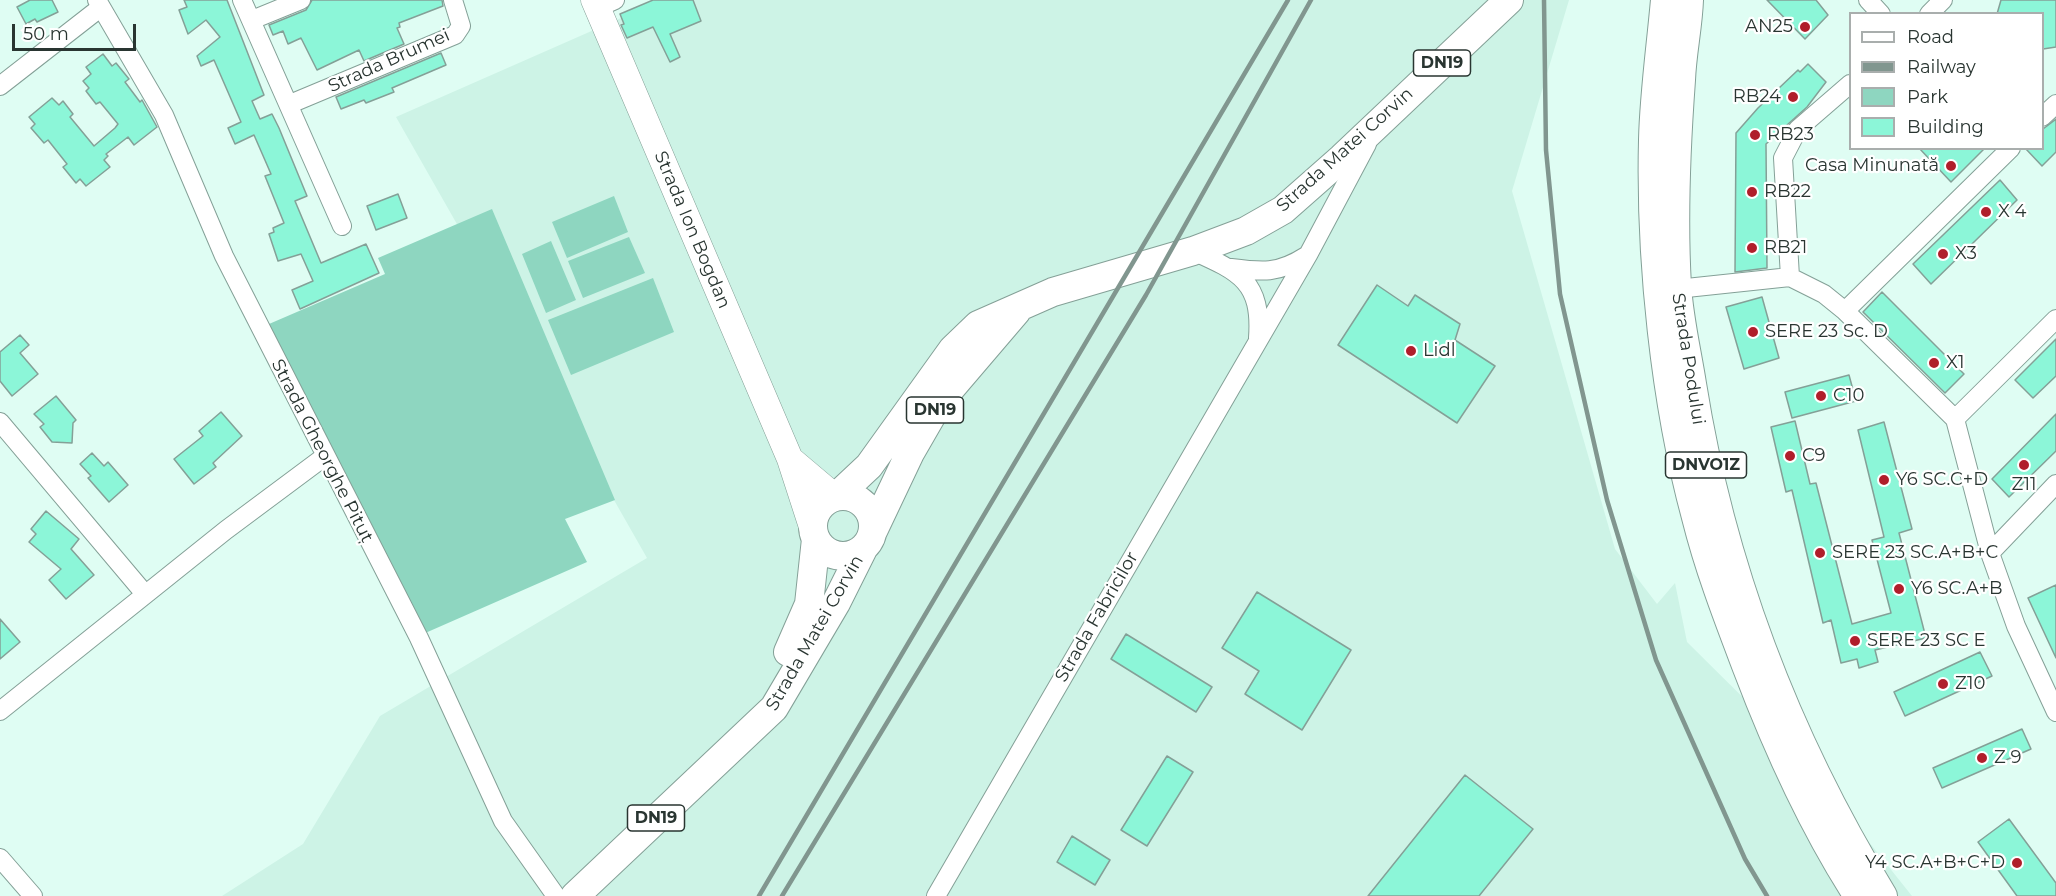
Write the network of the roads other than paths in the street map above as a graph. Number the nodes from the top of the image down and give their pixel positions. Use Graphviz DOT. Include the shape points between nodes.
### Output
graph roads {
  1 [pos="242,0"];
  2 [pos="301,0"];
  3 [pos="453,0"];
  4 [pos="1509,0"];
  5 [pos="1665,0"];
  6 [pos="1689,0"];
  7 [pos="1868,0"];
  8 [pos="1943,0"];
  9 [pos="602,3"];
  10 [pos="99,4"];
  11 [pos="1879,12"];
  12 [pos="1931,12"];
  13 [pos="252,20"];
  14 [pos="0,86"];
  15 [pos="1849,86"];
  16 [pos="290,104"];
  17 [pos="2056,104"];
  18 [pos="2044,116"];
  19 [pos="1376,127"];
  20 [pos="2008,150"];
  21 [pos="342,226"];
  22 [pos="1193,251"];
  23 [pos="1308,255"];
  24 [pos="1231,268"];
  25 [pos="1790,277"];
  26 [pos="1677,289"];
  27 [pos="1022,306"];
  28 [pos="1845,311"];
  29 [pos="2056,319"];
  30 [pos="1258,338"];
  31 [pos="1955,420"];
  32 [pos="0,422"];
  33 [pos="324,457"];
  34 [pos="790,459"];
  35 [pos="2056,484"];
  36 [pos="836,497"];
  37 [pos="815,536"];
  38 [pos="868,540"];
  39 [pos="1990,553"];
  40 [pos="145,594"];
  41 [pos="0,711"];
  42 [pos="2056,712"];
  43 [pos="738,739"];
  44 [pos="0,858"];
  45 [pos="33,896"];
  46 [pos="556,896"];
  47 [pos="575,896"];
  48 [pos="936,896"];
  49 [pos="1858,896"];
  50 [pos="1883,896"];
  1 -- 13 [label="street"];
  2 -- 13 [label="street"];
  3 -- 16 [label="street, Strada Brumei" via="461,26 455,35"];
  4 -- 19 [label="main road, Strada Matei Corvin / DN19"];
  5 -- 49 [label="main road, Strada Podului / DNVO1Z" via="1653,139 1654,204 1659,295 1683,463 1716,585 1772,732 1811,813"];
  6 -- 26 [label="main road, Strada Podului / DNVO1Z" via="1677,166"];
  7 -- 11 [label="street"];
  8 -- 12 [label="street"];
  9 -- 34 [label="main road, Strada Ion Bogdan"];
  10 -- 14 [label="street"];
  10 -- 33 [label="street, Strada Gheorghe Pituț" via="164,115 224,256"];
  13 -- 16 [label="street"];
  15 -- 25 [label="street" via="1797,129 1783,158"];
  16 -- 21 [label="street"];
  17 -- 18 [label="street"];
  19 -- 22 [label="main road, Strada Matei Corvin / DN19" via="1283,210 1246,231"];
  19 -- 23 [label="street, Strada Fabricilor"];
  20 -- 28 [label="street"];
  22 -- 24 [label="street"];
  22 -- 27 [label="main road, Strada Matei Corvin / DN19" via="1053,292"];
  23 -- 24 [label="street" via="1289,267 1273,271"];
  23 -- 30 [label="street, Strada Fabricilor"];
  24 -- 30 [label="street" via="1252,290 1259,319"];
  25 -- 26 [label="street"];
  25 -- 28 [label="street" via="1824,294"];
  26 -- 50 [label="main road, Strada Podului / DNVO1Z" via="1701,442 1729,555 1793,727 1828,802"];
  27 -- 36 [label="main road, Strada Matei Corvin / DN19" via="993,316 967,334 869,466"];
  27 -- 38 [label="main road, Strada Matei Corvin / DN19" via="940,401"];
  28 -- 31 [label="street"];
  29 -- 31 [label="street"];
  30 -- 48 [label="street, Strada Fabricilor"];
  31 -- 39 [label="street"];
  32 -- 40 [label="street"];
  33 -- 40 [label="street"];
  33 -- 46 [label="street, Strada Gheorghe Pituț" via="419,638 503,821"];
  34 -- 36 [label="main road, Strada Ion Bogdan"];
  34 -- 37 [label="main road, Strada Ion Bogdan"];
  35 -- 39 [label="street"];
  36 -- 37 [label="main road, DN19" via="820,507 813,524"];
  36 -- 38 [label="main road" via="850,497 866,506 873,522"];
  37 -- 38 [label="main road" via="825,551 844,557"];
  37 -- 43 [label="main road, Strada Matei Corvin / DN19" via="813,583 803,622"];
  38 -- 43 [label="main road, Strada Matei Corvin / DN19" via="786,690 766,717"];
  39 -- 42 [label="street" via="2016,626"];
  40 -- 41 [label="street"];
  43 -- 47 [label="main road, Strada Matei Corvin / DN19"];
  44 -- 45 [label="street"];
}
